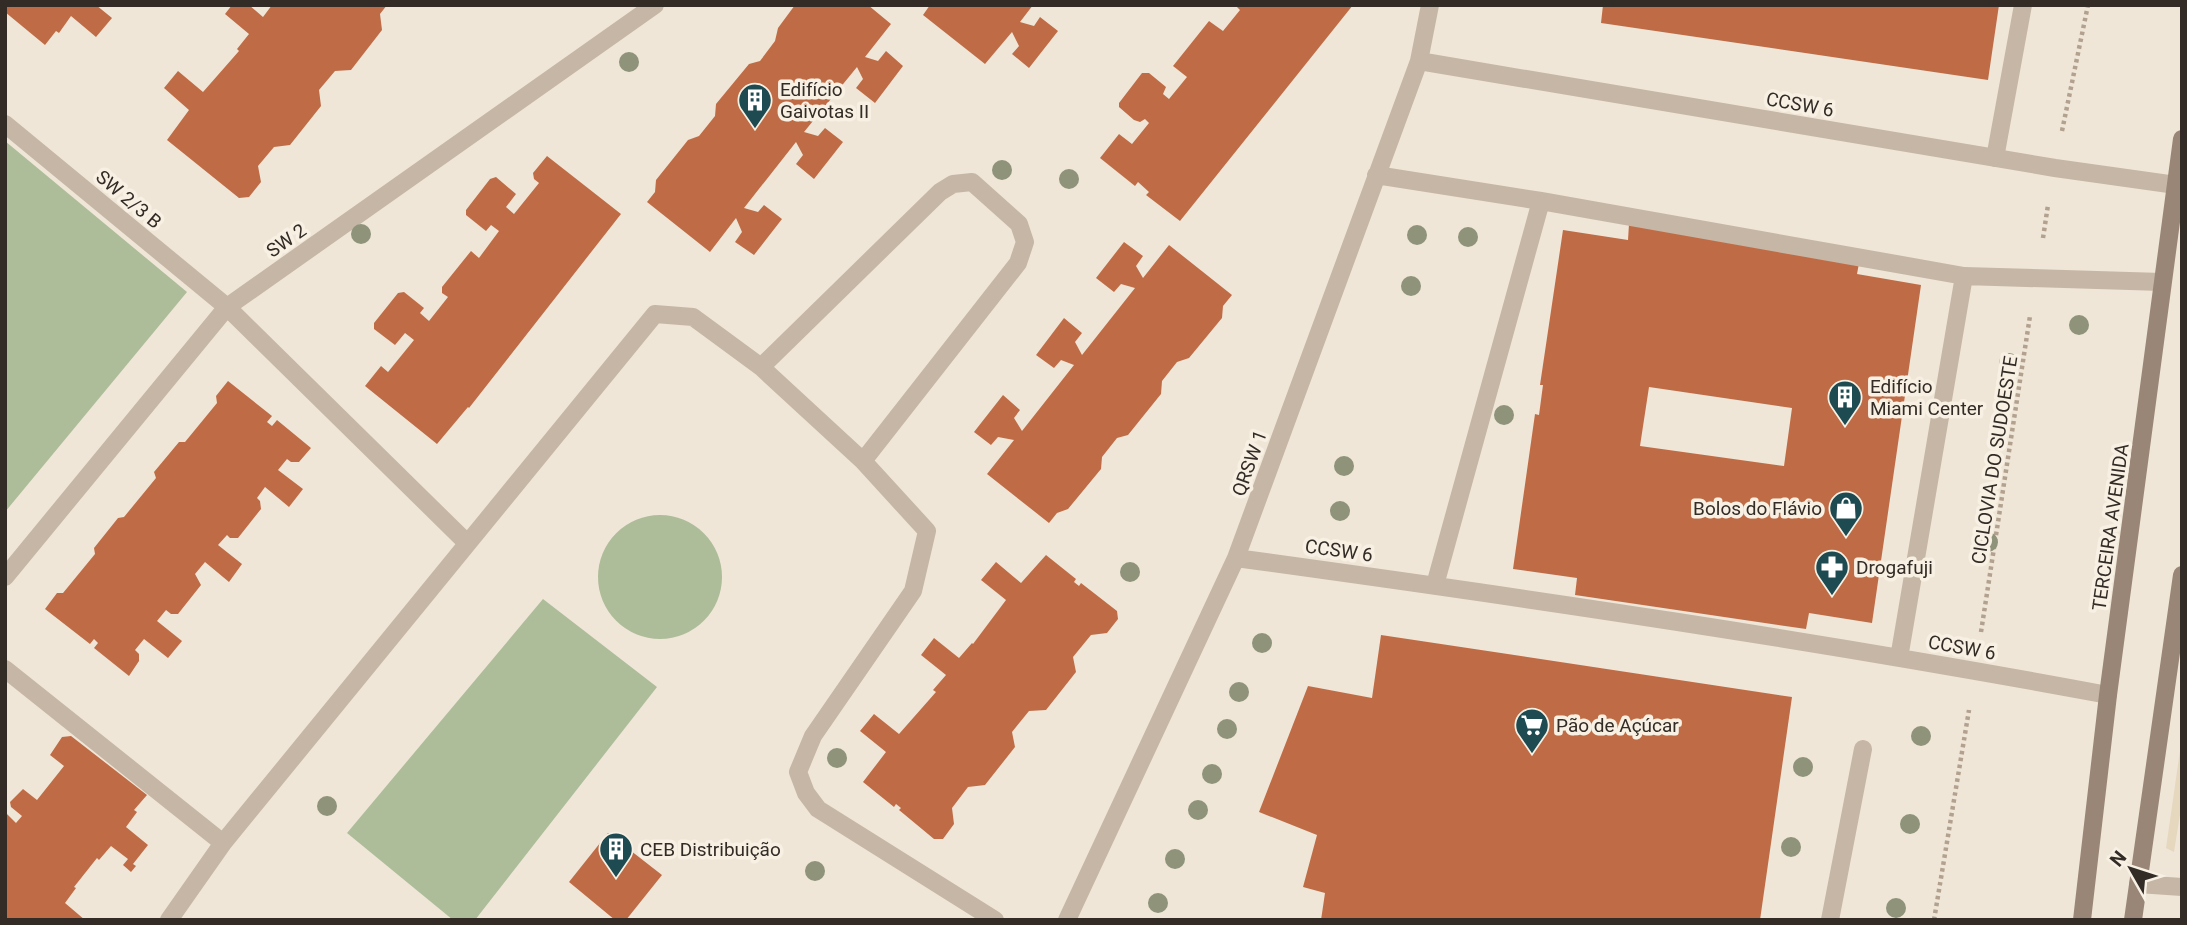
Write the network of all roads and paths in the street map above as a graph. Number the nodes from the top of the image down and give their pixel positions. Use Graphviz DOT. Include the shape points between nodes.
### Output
graph roads {
  1 [pos="655,5"];
  2 [pos="1430,5"];
  3 [pos="2023,5"];
  4 [pos="2088,5"];
  5 [pos="1419,61"];
  6 [pos="5,124"];
  7 [pos="2182,139"];
  8 [pos="1995,158"];
  9 [pos="2054,168"];
  10 [pos="1376,176"];
  11 [pos="2176,185"];
  12 [pos="1541,201"];
  13 [pos="1964,276"];
  14 [pos="2036,278"];
  15 [pos="2162,282"];
  16 [pos="227,307"];
  17 [pos="761,367"];
  18 [pos="863,461"];
  19 [pos="466,542"];
  20 [pos="1236,558"];
  21 [pos="2182,575"];
  22 [pos="5,577"];
  23 [pos="1435,585"];
  24 [pos="1899,658"];
  25 [pos="5,669"];
  26 [pos="1975,670"];
  27 [pos="2108,695"];
  28 [pos="1863,749"];
  29 [pos="223,843"];
  30 [pos="2138,884"];
  31 [pos="2182,887"];
  32 [pos="169,920"];
  33 [pos="995,920"];
  34 [pos="1067,920"];
  35 [pos="1830,920"];
  36 [pos="1934,920"];
  37 [pos="2081,920"];
  38 [pos="2133,920"];
  1 -- 16 [label="street, SW 2"];
  2 -- 5 [label="street, QRSW 1"];
  3 -- 8 [label="street"];
  4 -- 9 [label="path, CICLOVIA DO SUDOESTE"];
  5 -- 8 [label="street, CCSW 6"];
  5 -- 10 [label="street, QRSW 1"];
  6 -- 16 [label="street, SW 2/3 B"];
  7 -- 11 [label="street, TERCEIRA AVENIDA"];
  8 -- 9 [label="street, CCSW 6"];
  9 -- 11 [label="street, CCSW 6"];
  9 -- 14 [label="path, CICLOVIA DO SUDOESTE"];
  10 -- 12 [label="street"];
  10 -- 20 [label="street, QRSW 1"];
  11 -- 15 [label="street, TERCEIRA AVENIDA"];
  12 -- 13 [label="street"];
  12 -- 23 [label="street"];
  13 -- 14 [label="street"];
  13 -- 24 [label="street"];
  14 -- 15 [label="street"];
  14 -- 26 [label="path, CICLOVIA DO SUDOESTE"];
  15 -- 27 [label="street, TERCEIRA AVENIDA"];
  16 -- 19 [label="street, SW 2/3 B"];
  16 -- 22 [label="street, SW 2"];
  17 -- 18 [label="street"];
  17 -- 18 [label="street" via="953,184 972,181 1019,224 1025,242 1018,263"];
  17 -- 19 [label="street" via="693,317 655,314"];
  18 -- 33 [label="street" via="927,531 921,563 913,591 813,736 798,772 818,809"];
  19 -- 29 [label="street"];
  20 -- 23 [label="street, CCSW 6"];
  20 -- 34 [label="street, QRSW 1"];
  21 -- 30 [label="street"];
  23 -- 24 [label="street, CCSW 6"];
  24 -- 26 [label="street, CCSW 6"];
  25 -- 29 [label="street"];
  26 -- 27 [label="street, CCSW 6"];
  26 -- 36 [label="path, CICLOVIA DO SUDOESTE"];
  27 -- 37 [label="street, TERCEIRA AVENIDA"];
  28 -- 35 [label="street"];
  29 -- 32 [label="street"];
  30 -- 31 [label="street"];
  30 -- 38 [label="street"];
}
